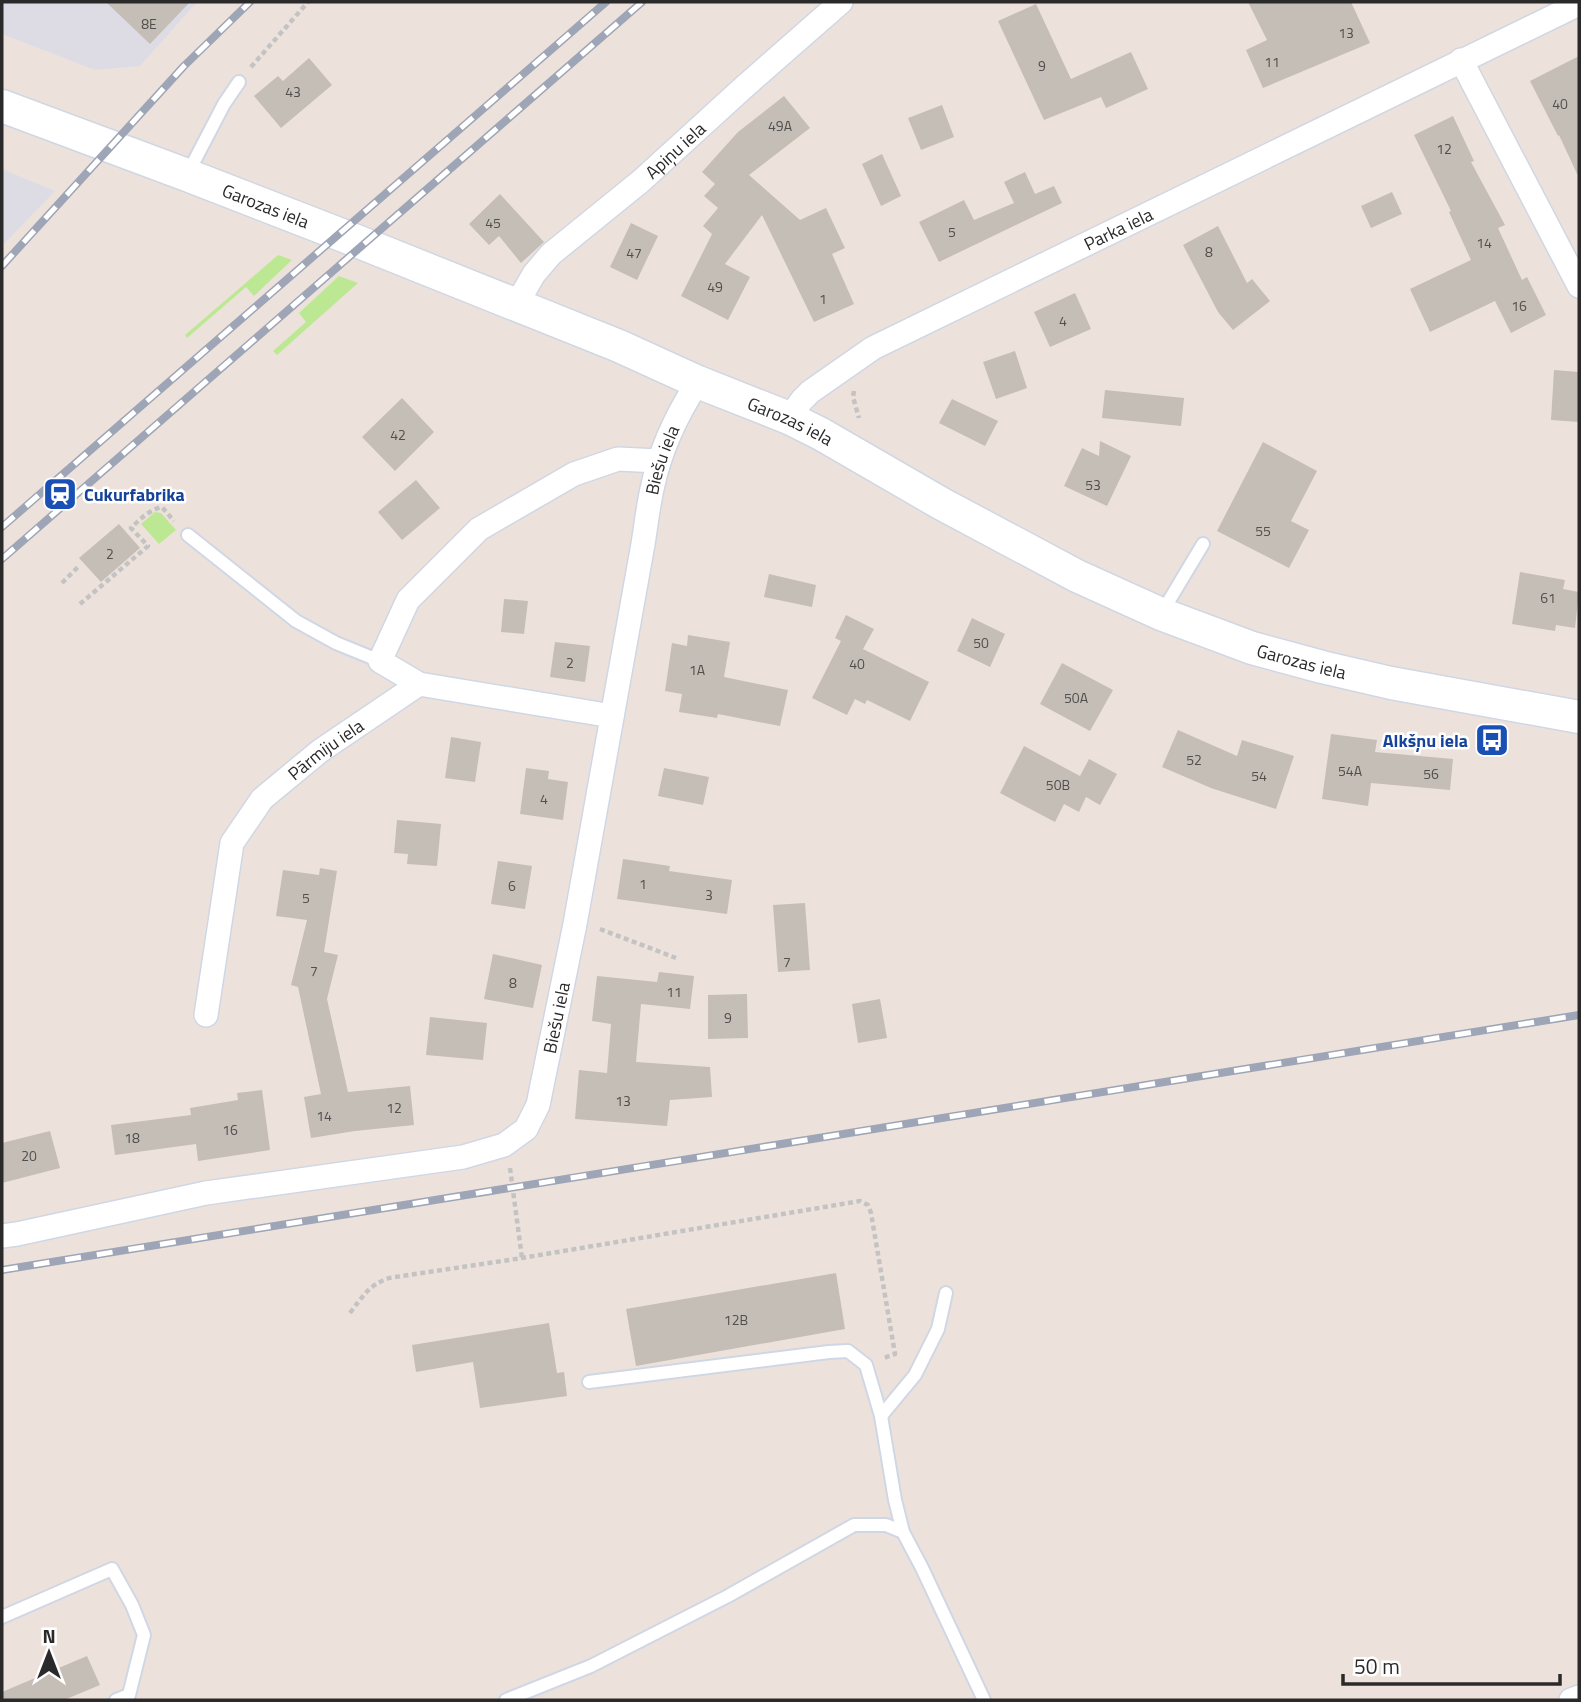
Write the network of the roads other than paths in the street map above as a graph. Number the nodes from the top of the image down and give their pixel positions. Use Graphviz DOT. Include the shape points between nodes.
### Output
graph roads {
  1 [pos="841,2"];
  2 [pos="1579,4"];
  3 [pos="1461,60"];
  4 [pos="239,82"];
  5 [pos="2,106"];
  6 [pos="187,175"];
  7 [pos="1579,286"];
  8 [pos="516,304"];
  9 [pos="698,382"];
  10 [pos="789,418"];
  11 [pos="659,461"];
  12 [pos="188,535"];
  13 [pos="1203,544"];
  14 [pos="1161,614"];
  15 [pos="380,661"];
  16 [pos="419,684"];
  17 [pos="612,716"];
  18 [pos="1579,717"];
  19 [pos="206,1015"];
  20 [pos="2,1236"];
  21 [pos="946,1293"];
  22 [pos="589,1382"];
  23 [pos="881,1416"];
  24 [pos="903,1532"];
  25 [pos="2,1617"];
  26 [pos="1579,1697"];
  27 [pos="116,1700"];
  28 [pos="506,1700"];
  29 [pos="984,1700"];
  30 [pos="1571,1700"];
  1 -- 8 [label="street, Apiņu iela" via="641,181 551,254"];
  2 -- 3 [label="street, Parka iela"];
  3 -- 7 [label="street"];
  3 -- 10 [label="street, Parka iela" via="873,348 810,392"];
  4 -- 6 [label="lane"];
  5 -- 6 [label="main road, Garozas iela"];
  6 -- 8 [label="main road, Garozas iela"];
  8 -- 9 [label="main road, Garozas iela"];
  9 -- 10 [label="main road, Garozas iela"];
  9 -- 11 [label="street, Biešu iela" via="675,420"];
  10 -- 14 [label="main road, Garozas iela" via="1077,576"];
  11 -- 15 [label="street" via="618,459 574,474 480,529 408,600"];
  11 -- 17 [label="street, Biešu iela"];
  12 -- 15 [label="lane" via="296,621"];
  13 -- 14 [label="lane"];
  14 -- 18 [label="main road, Garozas iela" via="1252,648 1322,667"];
  15 -- 16 [label="street"];
  16 -- 17 [label="street"];
  16 -- 19 [label="street, Pārmiju iela" via="320,751 262,799 232,843"];
  17 -- 20 [label="street, Biešu iela" via="538,1105 526,1129 504,1144 463,1157 206,1193"];
  21 -- 23 [label="lane" via="938,1329 915,1375"];
  22 -- 23 [label="lane" via="848,1351 866,1365"];
  23 -- 24 [label="lane"];
  24 -- 28 [label="lane" via="886,1525 854,1525 728,1597 591,1666"];
  24 -- 29 [label="lane"];
  25 -- 27 [label="lane" via="112,1569 144,1635 129,1695"];
  26 -- 30 [label="street"];
}
